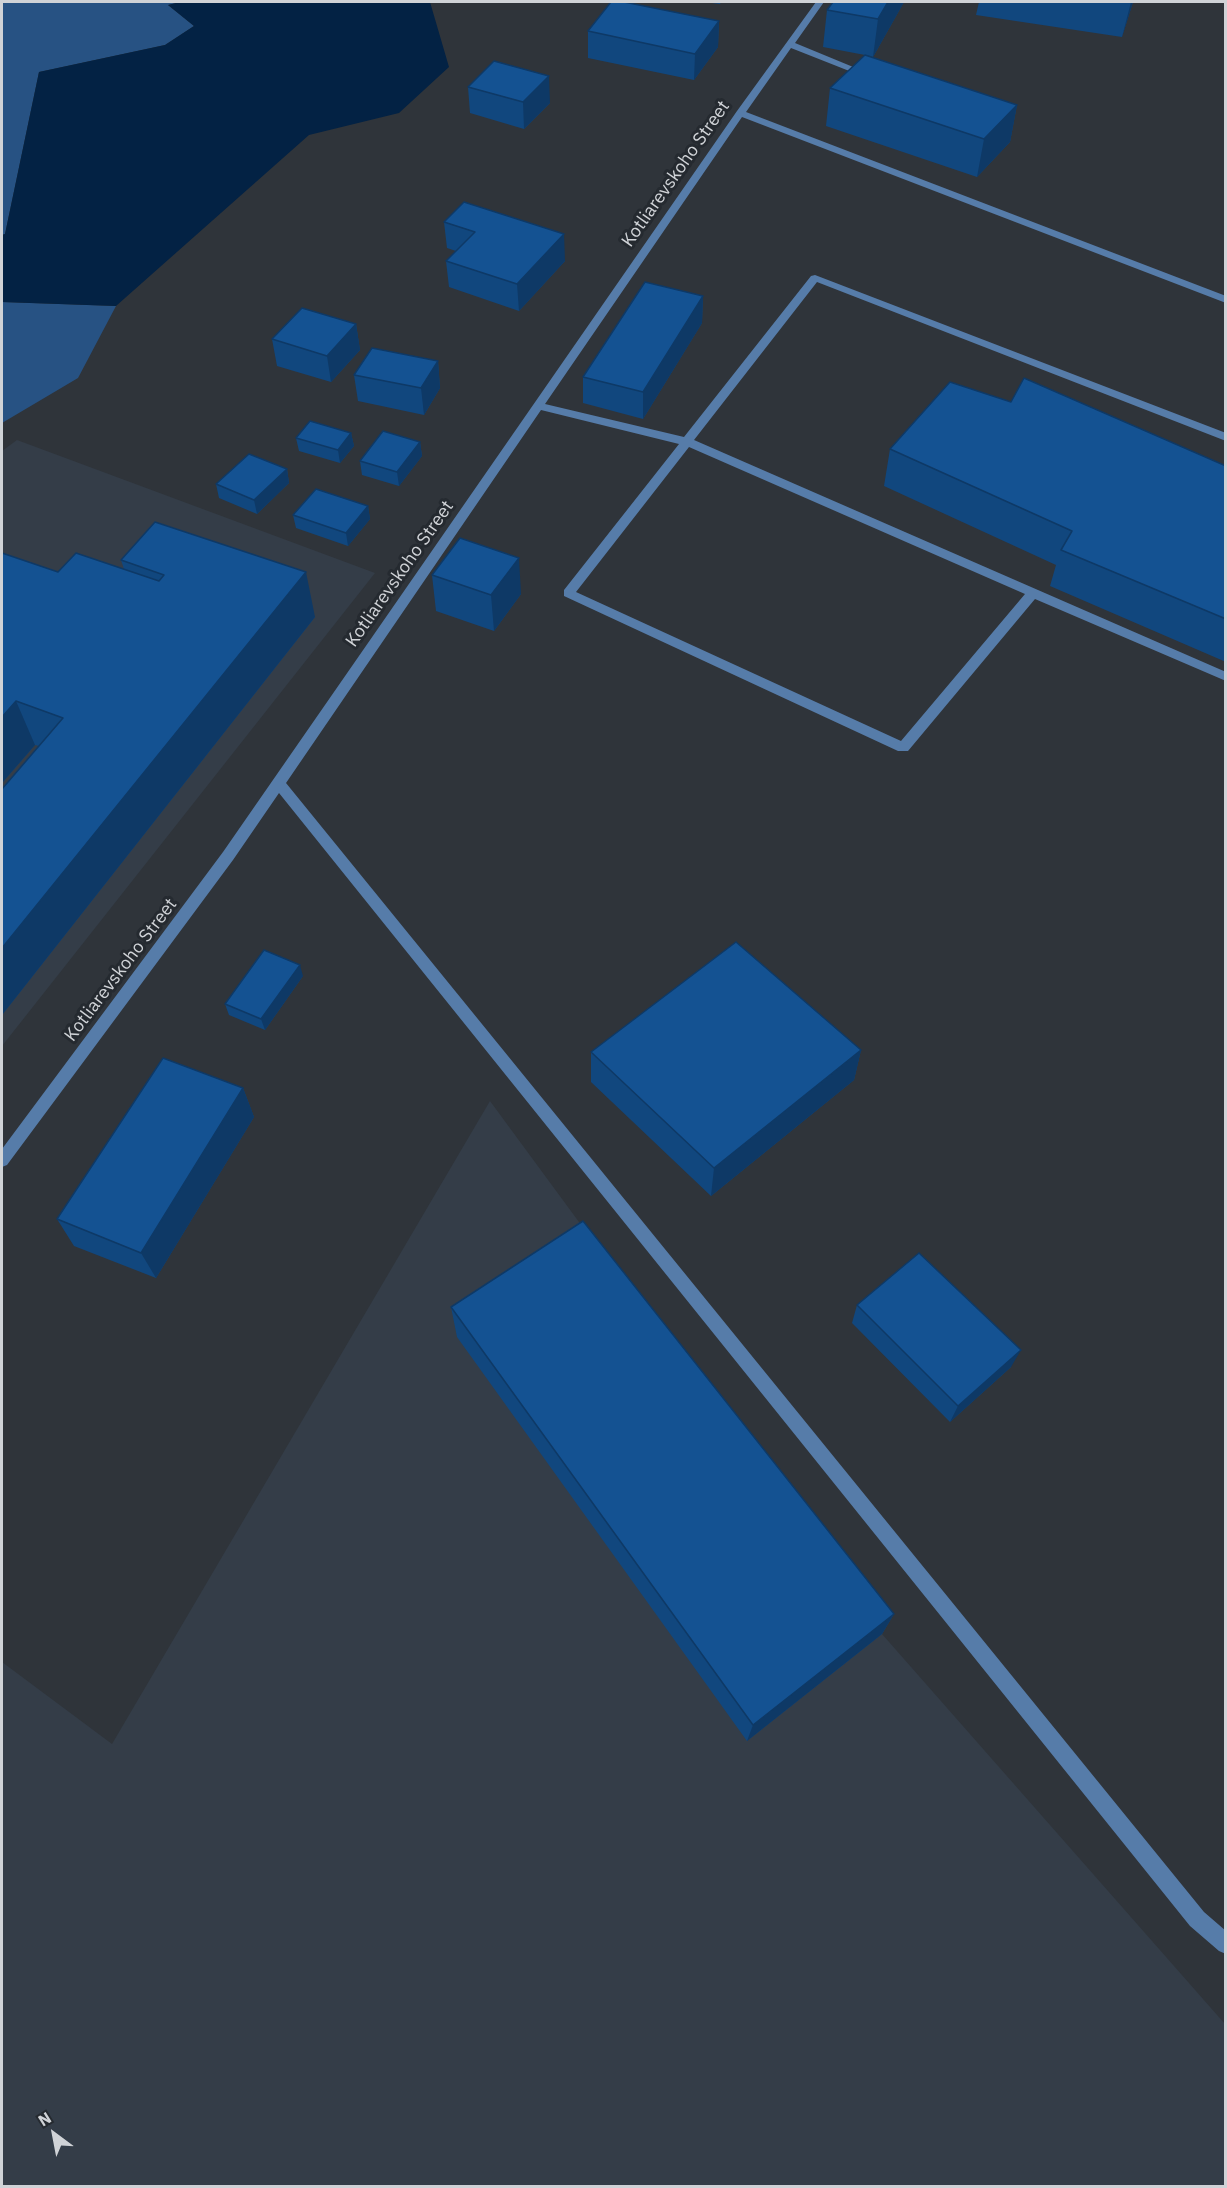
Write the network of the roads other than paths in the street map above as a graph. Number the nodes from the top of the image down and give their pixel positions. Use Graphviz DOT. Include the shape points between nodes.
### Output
graph roads {
  1 [pos="820,2"];
  2 [pos="789,44"];
  3 [pos="883,81"];
  4 [pos="740,113"];
  5 [pos="1226,300"];
  6 [pos="538,406"];
  7 [pos="1226,437"];
  8 [pos="688,442"];
  9 [pos="1033,593"];
  10 [pos="1226,677"];
  11 [pos="278,783"];
  12 [pos="2,1160"];
  13 [pos="1226,1944"];
  1 -- 2 [label="street, Kotliarevskoho Street"];
  2 -- 3 [label="street"];
  2 -- 4 [label="street, Kotliarevskoho Street"];
  4 -- 5 [label="street"];
  4 -- 6 [label="street, Kotliarevskoho Street"];
  6 -- 8 [label="street"];
  6 -- 11 [label="street, Kotliarevskoho Street"];
  7 -- 8 [label="street" via="815,278"];
  8 -- 9 [label="street"];
  8 -- 9 [label="street" via="568,593 903,748"];
  9 -- 10 [label="street"];
  11 -- 12 [label="street, Kotliarevskoho Street"];
  11 -- 13 [label="street" via="1197,1919"];
}
